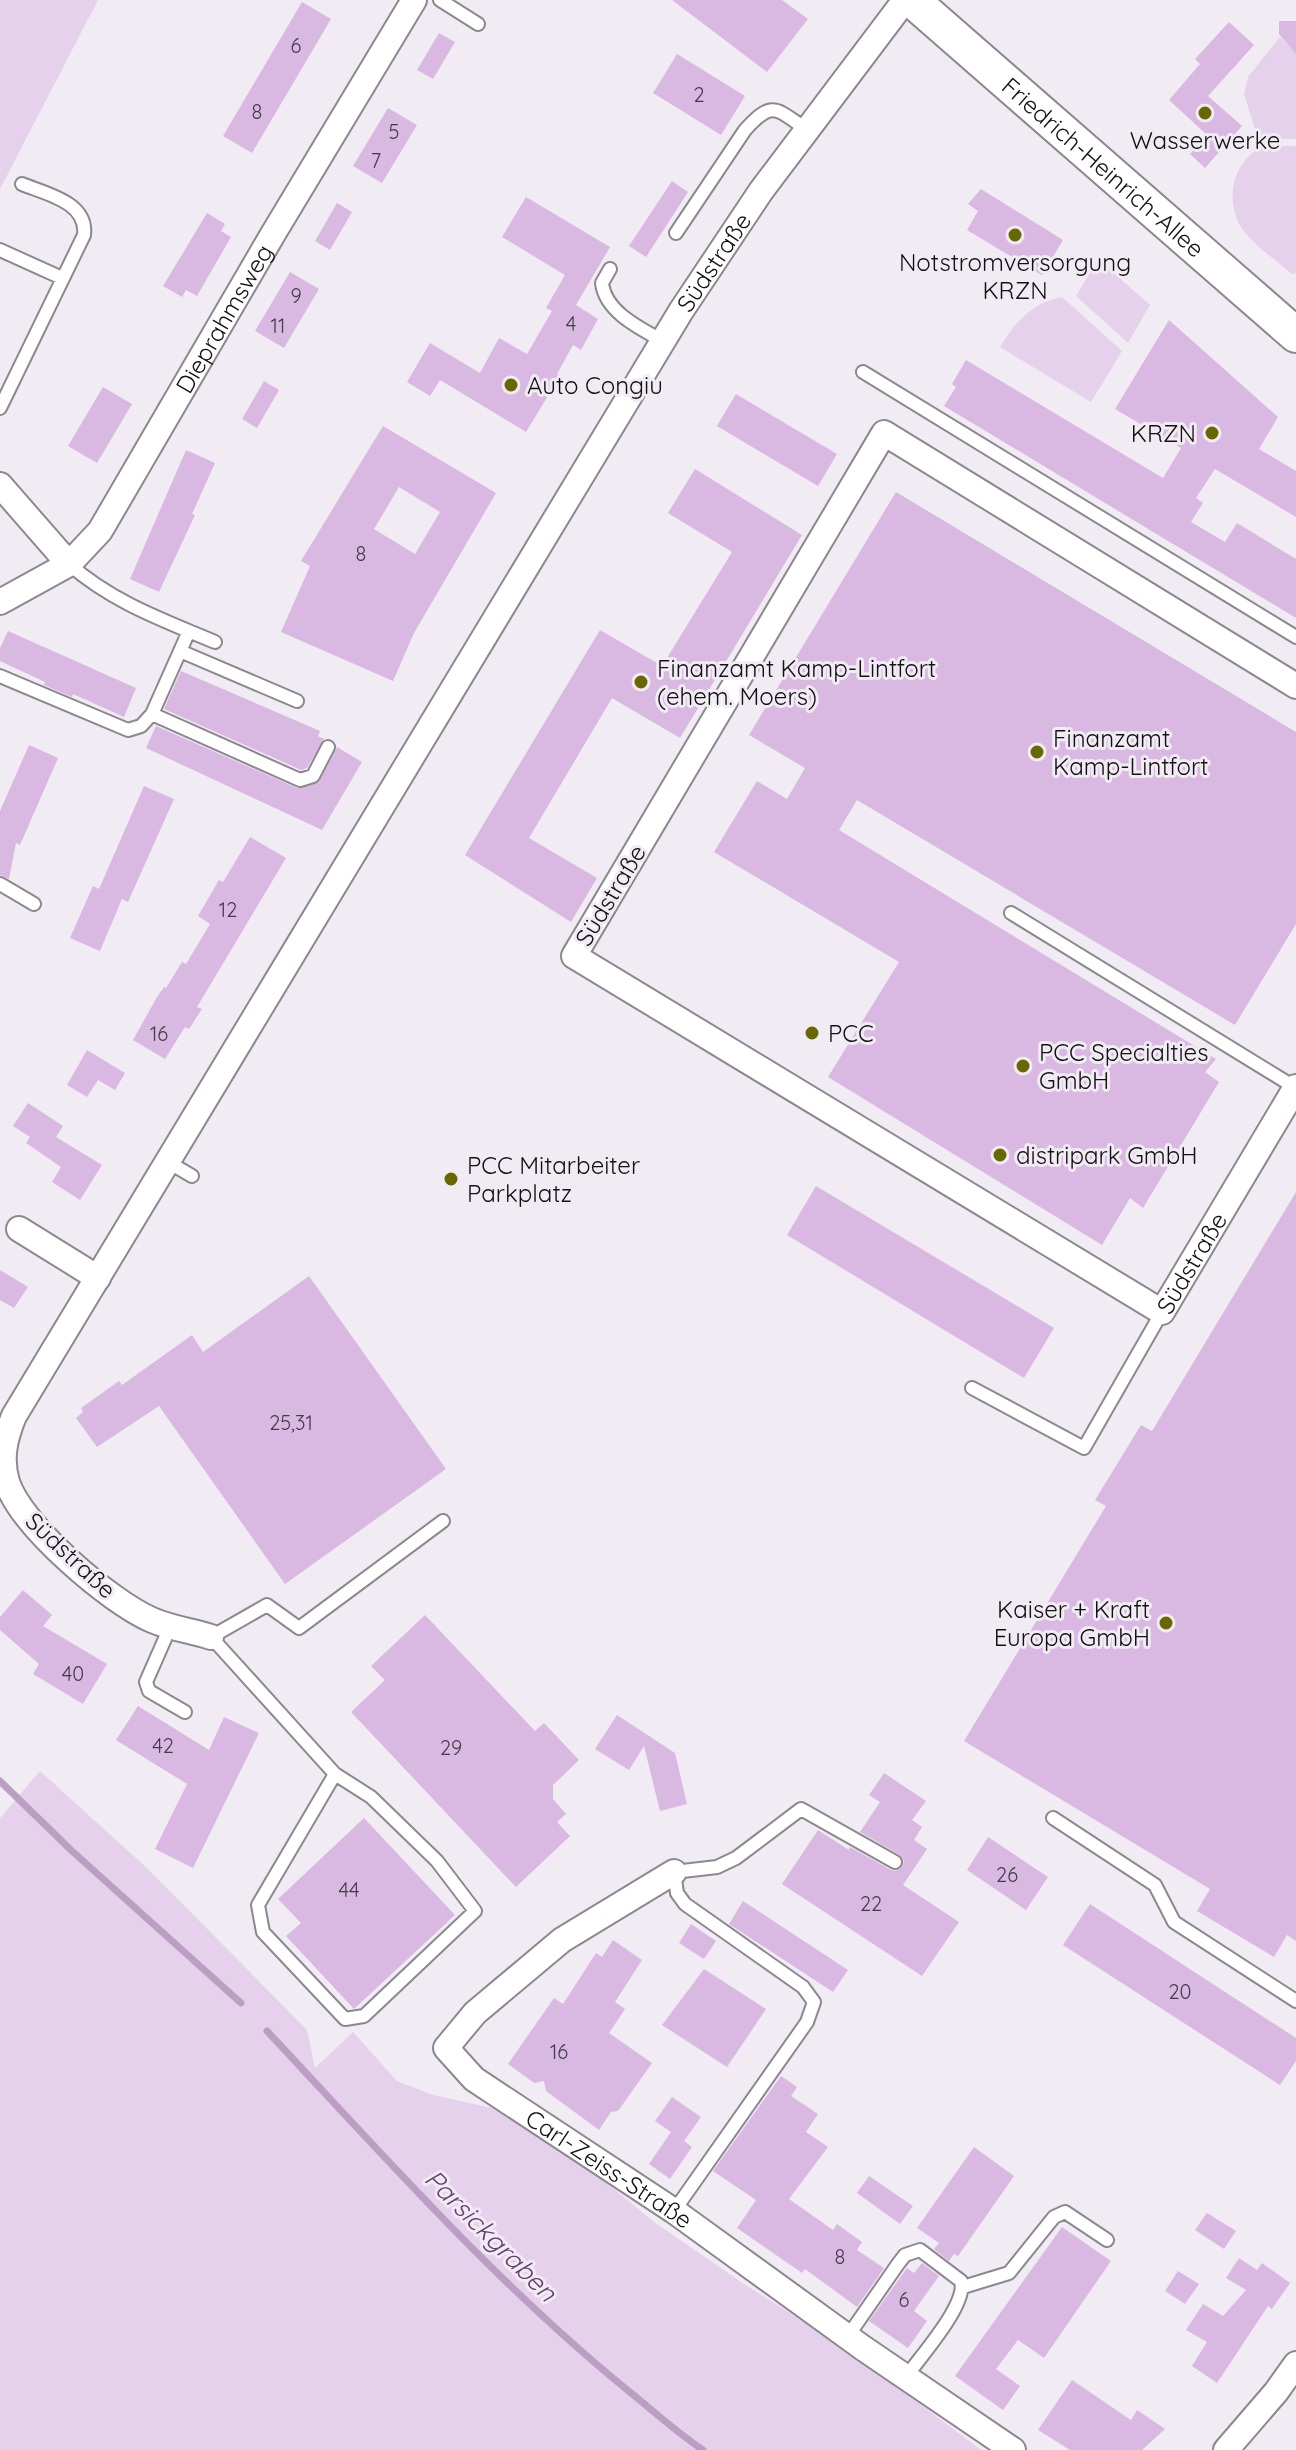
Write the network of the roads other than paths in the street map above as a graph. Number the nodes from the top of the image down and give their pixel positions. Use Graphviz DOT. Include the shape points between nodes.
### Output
graph roads {
  1 [pos="414,0"];
  2 [pos="440,0"];
  3 [pos="905,0"];
  4 [pos="912,0"];
  5 [pos="478,24"];
  6 [pos="806,129"];
  7 [pos="22,184"];
  8 [pos="676,233"];
  9 [pos="0,250"];
  10 [pos="610,269"];
  11 [pos="62,278"];
  12 [pos="1296,335"];
  13 [pos="663,341"];
  14 [pos="863,372"];
  15 [pos="0,408"];
  16 [pos="0,485"];
  17 [pos="69,564"];
  18 [pos="0,602"];
  19 [pos="189,631"];
  20 [pos="1296,637"];
  21 [pos="215,642"];
  22 [pos="180,651"];
  23 [pos="0,676"];
  24 [pos="1296,686"];
  25 [pos="297,701"];
  26 [pos="152,714"];
  27 [pos="328,747"];
  28 [pos="0,884"];
  29 [pos="34,904"];
  30 [pos="1011,913"];
  31 [pos="1296,1088"];
  32 [pos="168,1162"];
  33 [pos="192,1176"];
  34 [pos="19,1229"];
  35 [pos="98,1278"];
  36 [pos="1162,1312"];
  37 [pos="972,1388"];
  38 [pos="2,1463"];
  39 [pos="443,1521"];
  40 [pos="171,1625"];
  41 [pos="211,1637"];
  42 [pos="185,1712"];
  43 [pos="335,1774"];
  44 [pos="1053,1818"];
  45 [pos="895,1862"];
  46 [pos="674,1872"];
  47 [pos="1296,2001"];
  48 [pos="674,2211"];
  49 [pos="1107,2240"];
  50 [pos="963,2287"];
  51 [pos="848,2336"];
  52 [pos="1296,2364"];
  53 [pos="906,2377"];
  54 [pos="1013,2450"];
  55 [pos="1226,2450"];
  1 -- 17 [label="street, Dieprahmsweg" via="111,514"];
  2 -- 5 [label="lane"];
  3 -- 6 [label="street, Südstraße"];
  4 -- 12 [label="main road, Friedrich-Heinrich-Allee"];
  6 -- 8 [label="lane" via="777,110 758,115"];
  6 -- 13 [label="street, Südstraße"];
  7 -- 11 [label="lane" via="75,207 83,217 84,235"];
  9 -- 11 [label="lane"];
  10 -- 13 [label="lane" via="602,283 607,299"];
  11 -- 15 [label="lane"];
  13 -- 32 [label="street, Südstraße"];
  14 -- 20 [label="lane"];
  16 -- 17 [label="street"];
  17 -- 18 [label="street, Dieprahmsweg"];
  17 -- 19 [label="lane" via="128,606"];
  19 -- 21 [label="lane"];
  19 -- 22 [label="lane"];
  22 -- 25 [label="lane"];
  22 -- 26 [label="lane"];
  23 -- 26 [label="lane" via="128,730"];
  24 -- 36 [label="street, Südstraße" via="884,433 574,956"];
  26 -- 27 [label="lane" via="300,780 313,776"];
  28 -- 29 [label="lane"];
  30 -- 31 [label="lane"];
  31 -- 36 [label="street, Südstraße"];
  32 -- 33 [label="lane"];
  32 -- 35 [label="street, Südstraße"];
  34 -- 35 [label="street"];
  35 -- 38 [label="street, Südstraße" via="14,1416"];
  36 -- 37 [label="lane" via="1084,1448"];
  38 -- 40 [label="street, Südstraße" via="19,1507 34,1526 107,1592 152,1620"];
  39 -- 41 [label="lane" via="299,1628 267,1605"];
  40 -- 41 [label="street, Südstraße"];
  40 -- 42 [label="lane" via="146,1682 149,1691"];
  41 -- 43 [label="lane"];
  43 -- 43 [label="lane" via="371,1797 437,1861 475,1911 364,2016 345,2019 263,1932 258,1905"];
  44 -- 47 [label="lane" via="1155,1885 1174,1922"];
  45 -- 46 [label="lane" via="801,1809 726,1862 703,1871"];
  46 -- 48 [label="lane" via="685,1904 803,1987 814,2002 807,2022"];
  46 -- 48 [label="street, Carl-Zeiss-Straße" via="562,1940 475,2013 446,2048 474,2079"];
  48 -- 51 [label="street, Carl-Zeiss-Straße"];
  49 -- 50 [label="lane" via="1061,2213 1009,2273"];
  50 -- 51 [label="lane" via="920,2250 914,2251 898,2264"];
  50 -- 53 [label="lane" via="958,2304"];
  51 -- 53 [label="street, Carl-Zeiss-Straße"];
  52 -- 55 [label="street"];
  53 -- 54 [label="street, Carl-Zeiss-Straße"];
}
